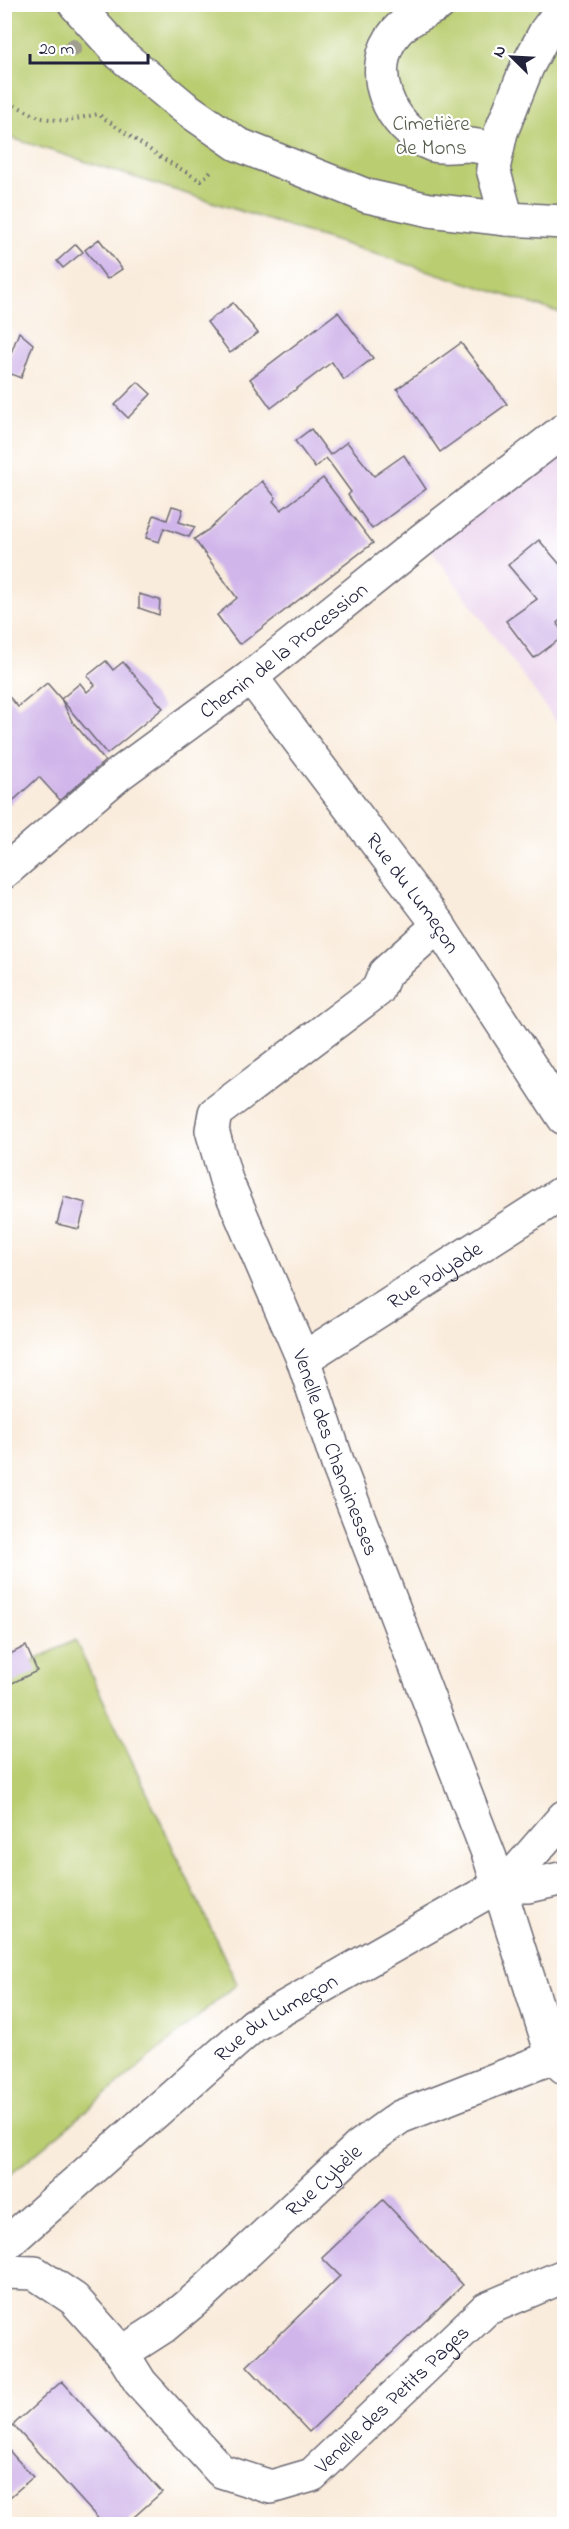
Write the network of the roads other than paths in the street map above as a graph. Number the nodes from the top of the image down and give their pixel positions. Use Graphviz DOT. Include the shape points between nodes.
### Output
graph roads {
  1 [pos="75,4"];
  2 [pos="439,4"];
  3 [pos="564,7"];
  4 [pos="497,150"];
  5 [pos="507,219"];
  6 [pos="564,222"];
  7 [pos="564,430"];
  8 [pos="251,677"];
  9 [pos="4,872"];
  10 [pos="439,925"];
  11 [pos="564,1118"];
  12 [pos="564,1192"];
  13 [pos="303,1359"];
  14 [pos="564,1817"];
  15 [pos="564,1878"];
  16 [pos="498,1886"];
  17 [pos="559,2062"];
  18 [pos="4,2246"];
  19 [pos="4,2272"];
  20 [pos="564,2276"];
  21 [pos="122,2353"];
  1 -- 5 [label="street" via="120,54 237,144 367,196 430,210"];
  2 -- 4 [label="street" via="397,30 385,49 381,74 387,103 409,131 434,145 472,145"];
  3 -- 4 [label="street" via="527,67"];
  4 -- 5 [label="street" via="493,169"];
  5 -- 6 [label="street"];
  7 -- 8 [label="street, Chemin de la Procession"];
  8 -- 9 [label="street, Chemin de la Procession" via="119,774"];
  8 -- 10 [label="street, Rue du Lumeçon"];
  10 -- 11 [label="street, Rue du Lumeçon"];
  10 -- 13 [label="street, Venelle des Chanoinesses" via="385,973 378,990 215,1113 212,1130 226,1180"];
  12 -- 13 [label="street, Rue Polyade"];
  13 -- 16 [label="street, Venelle des Chanoinesses" via="339,1467"];
  14 -- 16 [label="street, Rue du Lumeçon" via="510,1879"];
  15 -- 16 [label="street" via="529,1886"];
  16 -- 17 [label="street, Venelle des Chanoinesses"];
  16 -- 18 [label="street, Rue du Lumeçon" via="254,2025"];
  17 -- 21 [label="street, Rue Cybèle" via="400,2116 360,2146 202,2294 164,2326"];
  19 -- 21 [label="street, Venelle des Petits Pages" via="35,2273 74,2299"];
  20 -- 21 [label="street, Venelle des Petits Pages" via="486,2310 312,2475 271,2487 221,2471 140,2382"];
}
